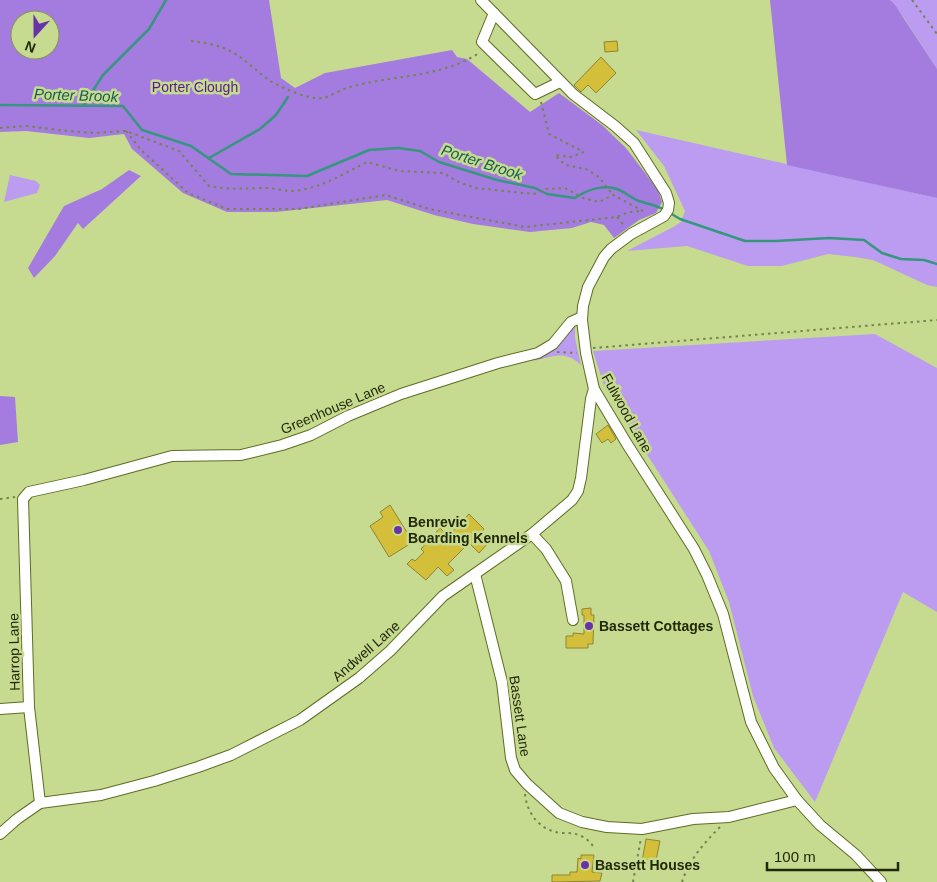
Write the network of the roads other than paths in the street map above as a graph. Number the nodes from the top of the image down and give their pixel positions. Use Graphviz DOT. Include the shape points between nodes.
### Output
graph roads {
  1 [pos="481,0"];
  2 [pos="494,13"];
  3 [pos="560,82"];
  4 [pos="582,317"];
  5 [pos="594,389"];
  6 [pos="23,499"];
  7 [pos="532,534"];
  8 [pos="475,574"];
  9 [pos="573,620"];
  10 [pos="29,707"];
  11 [pos="0,708"];
  12 [pos="797,800"];
  13 [pos="40,804"];
  14 [pos="0,834"];
  15 [pos="880,882"];
  1 -- 2 [label="street, Fulwood Lane"];
  2 -- 3 [label="street, Fulwood Lane"];
  2 -- 3 [label="street" via="482,42 535,94"];
  3 -- 4 [label="street, Fulwood Lane" via="634,143 666,192 669,203 664,216 631,234 604,257 588,287"];
  4 -- 5 [label="street, Fulwood Lane"];
  4 -- 6 [label="street, Greenhouse Lane" via="571,322 553,344 538,353 401,394 282,445 241,455 172,456 29,492"];
  5 -- 7 [label="street, Andwell Lane" via="578,491"];
  5 -- 12 [label="street, Fulwood Lane" via="694,549 723,614 751,722 774,768"];
  6 -- 10 [label="street, Harrop Lane"];
  7 -- 8 [label="street, Andwell Lane"];
  7 -- 9 [label="street" via="546,549 566,581"];
  8 -- 12 [label="street, Bassett Lane" via="502,682 515,770 558,813 607,827 642,829 693,819 725,818"];
  8 -- 13 [label="street, Andwell Lane" via="443,596 359,678 300,720 231,755 154,781 100,795"];
  10 -- 11 [label="street"];
  10 -- 13 [label="street, Harrop Lane"];
  12 -- 15 [label="street, Fulwood Lane"];
  13 -- 14 [label="street"];
}
